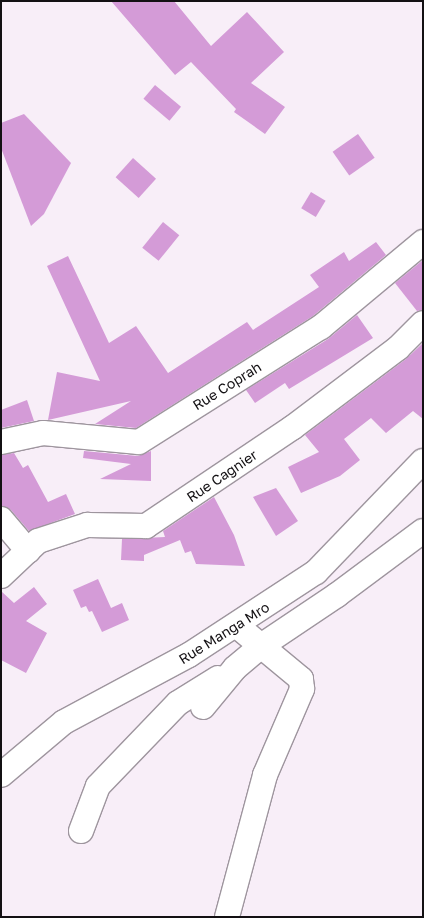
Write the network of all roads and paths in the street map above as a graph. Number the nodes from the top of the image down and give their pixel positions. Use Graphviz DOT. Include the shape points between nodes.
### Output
graph roads {
  1 [pos="423,242"];
  2 [pos="423,323"];
  3 [pos="1,442"];
  4 [pos="423,461"];
  5 [pos="1,519"];
  6 [pos="423,531"];
  7 [pos="28,551"];
  8 [pos="1,576"];
  9 [pos="237,626"];
  10 [pos="261,646"];
  11 [pos="235,668"];
  12 [pos="203,706"];
  13 [pos="1,775"];
  14 [pos="81,831"];
  15 [pos="227,917"];
  1 -- 3 [label="street, Rue Coprah" via="321,326 139,442 43,432"];
  2 -- 7 [label="street, Rue Cagnier" via="398,348 292,428 146,526 87,524 38,541"];
  4 -- 9 [label="street, Rue Manga Mro" via="316,572"];
  5 -- 7 [label="street"];
  6 -- 10 [label="street"];
  7 -- 8 [label="street, Rue Cagnier"];
  9 -- 10 [label="street"];
  9 -- 13 [label="street, Rue Manga Mro" via="126,691 64,722"];
  10 -- 11 [label="street"];
  10 -- 15 [label="street" via="301,679 302,689 265,775"];
  11 -- 12 [label="street"];
  11 -- 14 [label="street" via="178,702 145,735 98,786"];
}
